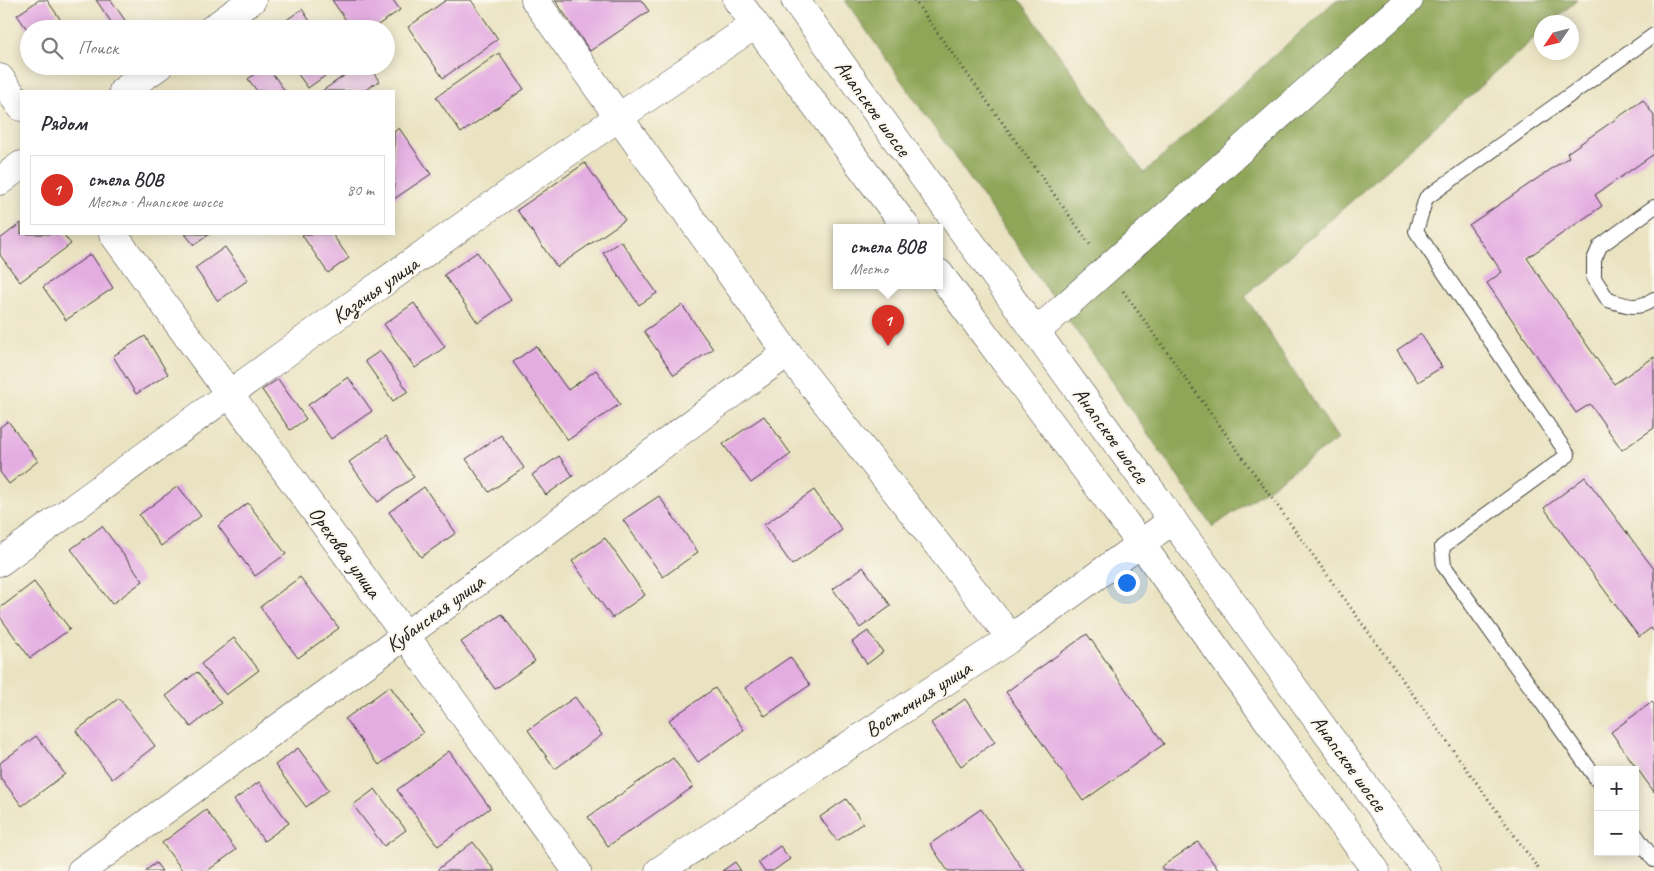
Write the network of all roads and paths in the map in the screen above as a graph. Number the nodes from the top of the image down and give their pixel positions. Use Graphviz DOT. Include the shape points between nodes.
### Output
graph roads {
  1 [pos="252,0"];
  2 [pos="535,0"];
  3 [pos="737,0"];
  4 [pos="795,0"];
  5 [pos="914,0"];
  6 [pos="1409,0"];
  7 [pos="224,20"];
  8 [pos="755,25"];
  9 [pos="1654,35"];
  10 [pos="146,75"];
  11 [pos="0,78"];
  12 [pos="124,90"];
  13 [pos="20,106"];
  14 [pos="619,116"];
  15 [pos="20,166"];
  16 [pos="0,181"];
  17 [pos="1654,207"];
  18 [pos="904,224"];
  19 [pos="114,235"];
  20 [pos="1107,269"];
  21 [pos="943,277"];
  22 [pos="1654,299"];
  23 [pos="1036,332"];
  24 [pos="787,353"];
  25 [pos="229,393"];
  26 [pos="1173,520"];
  27 [pos="1141,544"];
  28 [pos="0,562"];
  29 [pos="406,635"];
  30 [pos="1011,638"];
  31 [pos="1594,776"];
  32 [pos="1639,839"];
  33 [pos="1654,860"];
  34 [pos="81,871"];
  35 [pos="577,871"];
  36 [pos="659,871"];
  37 [pos="1376,871"];
  38 [pos="1427,871"];
  39 [pos="1540,871"];
  1 -- 7 [label="street"];
  2 -- 14 [label="street"];
  3 -- 8 [label="street, Анапское шоссе"];
  4 -- 23 [label="street, Анапское шоссе"];
  5 -- 20 [label="path"];
  6 -- 20 [label="street"];
  8 -- 14 [label="street, Казачья улица"];
  8 -- 18 [label="street, Анапское шоссе"];
  9 -- 31 [label="lane" via="1426,198 1416,231 1568,455 1442,547 1444,566"];
  10 -- 12 [label="street"];
  11 -- 13 [label="street"];
  14 -- 24 [label="street"];
  14 -- 25 [label="street, Казачья улица"];
  15 -- 16 [label="street"];
  17 -- 22 [label="lane" via="1600,246 1594,260 1594,278 1608,300 1634,307"];
  19 -- 25 [label="street, Ореховая улица"];
  20 -- 23 [label="street"];
  20 -- 39 [label="path"];
  21 -- 27 [label="street, Анапское шоссе"];
  23 -- 26 [label="street, Анапское шоссе"];
  24 -- 29 [label="street, Кубанская улица"];
  24 -- 30 [label="street"];
  25 -- 28 [label="street, Казачья улица"];
  25 -- 29 [label="street, Ореховая улица"];
  26 -- 27 [label="street, Восточная улица"];
  26 -- 38 [label="street, Анапское шоссе"];
  27 -- 30 [label="street, Восточная улица"];
  27 -- 37 [label="street, Анапское шоссе"];
  29 -- 34 [label="street, Кубанская улица"];
  29 -- 35 [label="street, Ореховая улица"];
  30 -- 36 [label="street, Восточная улица"];
  32 -- 33 [label="lane"];
}
